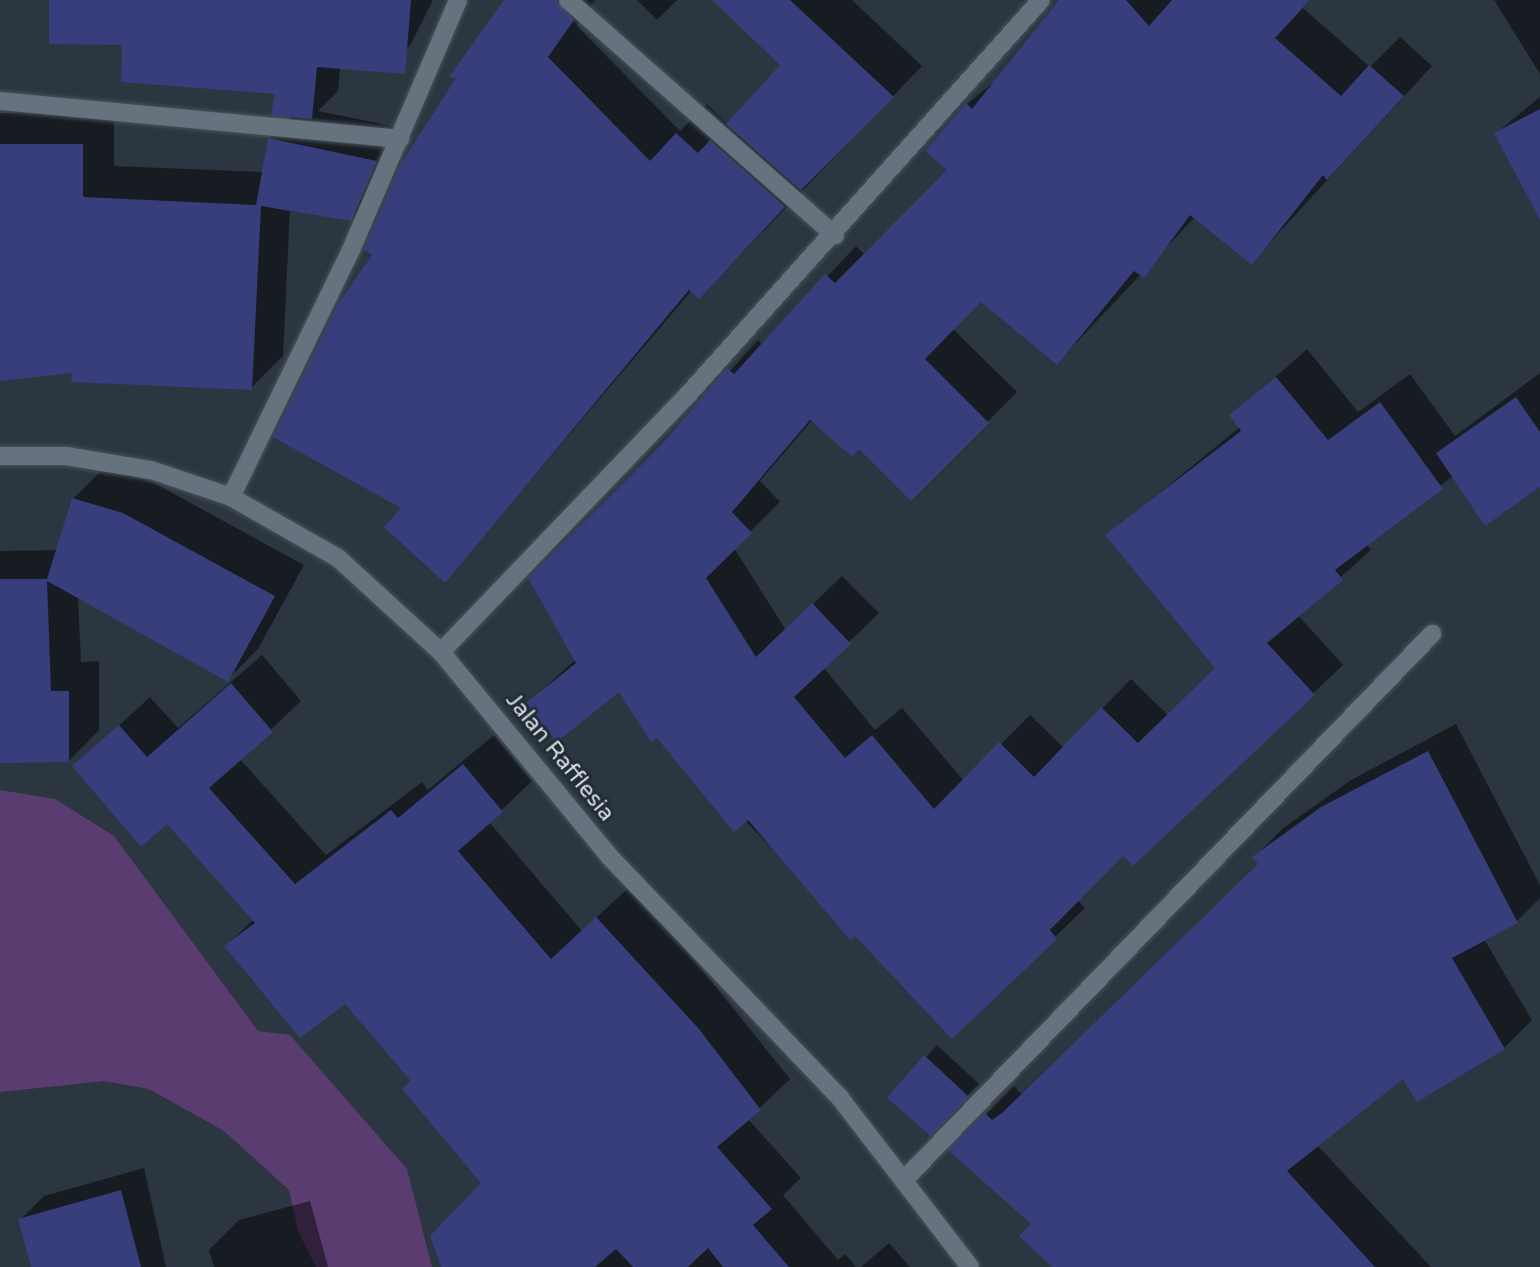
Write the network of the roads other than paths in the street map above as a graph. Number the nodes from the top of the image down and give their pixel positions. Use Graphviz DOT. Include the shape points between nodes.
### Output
graph roads {
  1 [pos="458,0"];
  2 [pos="568,0"];
  3 [pos="1041,0"];
  4 [pos="0,101"];
  5 [pos="400,139"];
  6 [pos="835,235"];
  7 [pos="0,456"];
  8 [pos="231,497"];
  9 [pos="1432,634"];
  10 [pos="441,652"];
  11 [pos="904,1180"];
  12 [pos="970,1267"];
  1 -- 5 [label="street"];
  2 -- 6 [label="street"];
  3 -- 6 [label="street"];
  4 -- 5 [label="street"];
  5 -- 8 [label="street"];
  6 -- 10 [label="street"];
  7 -- 8 [label="street, Jalan Rafflesia" via="66,456 151,470"];
  8 -- 10 [label="street, Jalan Rafflesia" via="338,558"];
  9 -- 11 [label="street"];
  10 -- 11 [label="street, Jalan Rafflesia" via="610,856 840,1098"];
  11 -- 12 [label="street, Jalan Rafflesia"];
}
